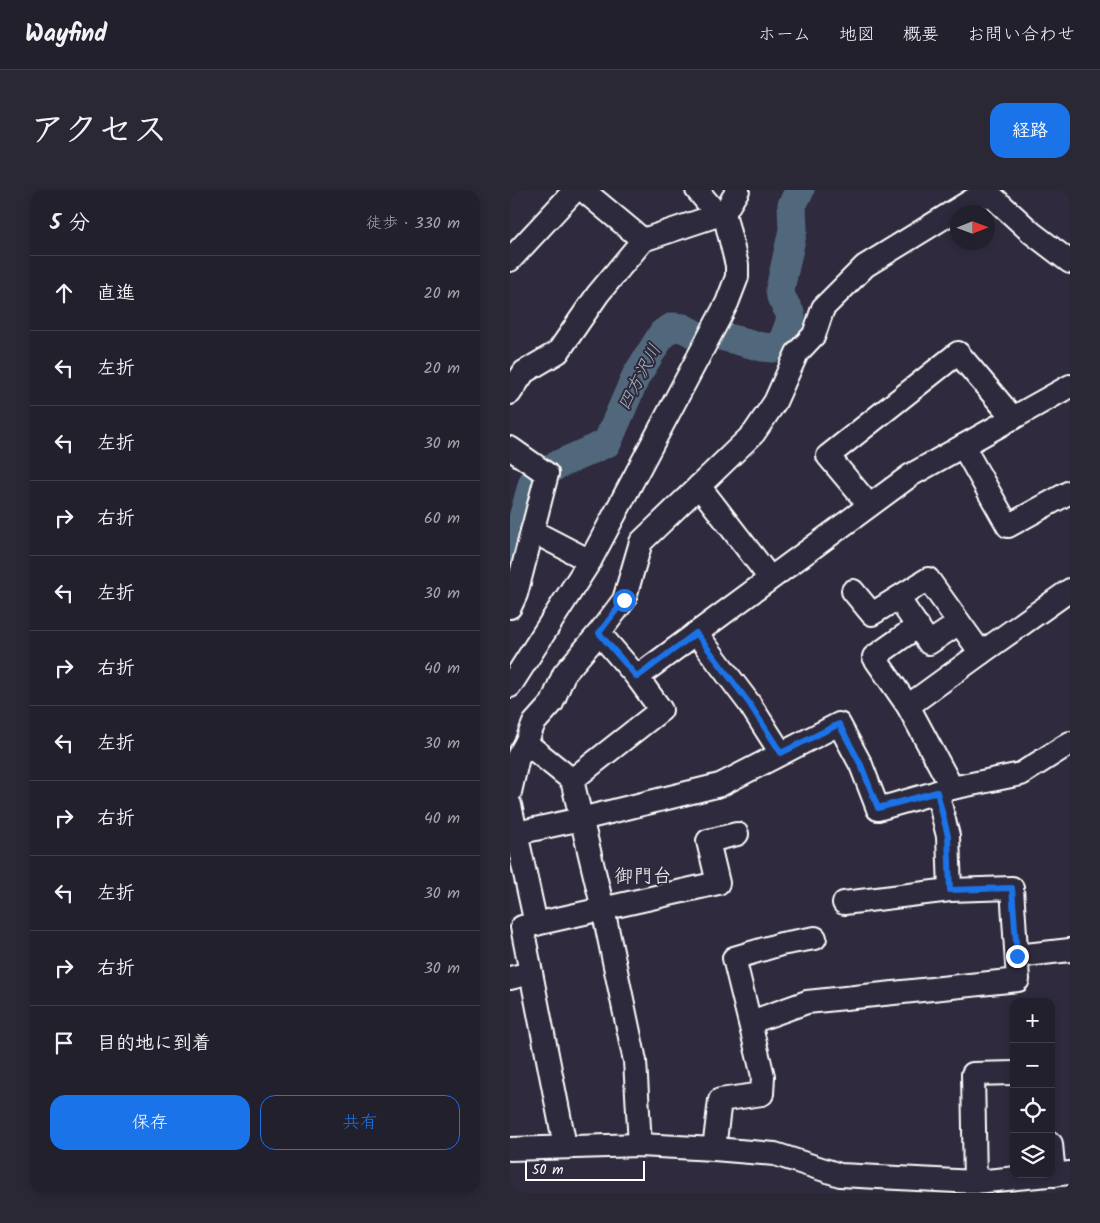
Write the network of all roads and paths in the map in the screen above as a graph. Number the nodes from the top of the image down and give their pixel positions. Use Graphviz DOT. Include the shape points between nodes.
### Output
graph roads {
  1 [pos="575,190"];
  2 [pos="583,190"];
  3 [pos="698,190"];
  4 [pos="738,190"];
  5 [pos="997,194"];
  6 [pos="721,214"];
  7 [pos="643,240"];
  8 [pos="510,260"];
  9 [pos="1070,261"];
  10 [pos="1070,386"];
  11 [pos="510,393"];
  12 [pos="1013,418"];
  13 [pos="963,446"];
  14 [pos="510,448"];
  15 [pos="699,486"];
  16 [pos="1070,492"];
  17 [pos="869,505"];
  18 [pos="532,531"];
  19 [pos="590,561"];
  20 [pos="770,578"];
  21 [pos="1070,590"];
  22 [pos="853,591"];
  23 [pos="898,598"];
  24 [pos="510,608"];
  25 [pos="959,623"];
  26 [pos="918,626"];
  27 [pos="599,633"];
  28 [pos="696,633"];
  29 [pos="980,653"];
  30 [pos="637,677"];
  31 [pos="510,686"];
  32 [pos="908,706"];
  33 [pos="526,743"];
  34 [pos="1070,743"];
  35 [pos="781,753"];
  36 [pos="572,780"];
  37 [pos="944,790"];
  38 [pos="510,792"];
  39 [pos="510,805"];
  40 [pos="581,819"];
  41 [pos="517,833"];
  42 [pos="737,834"];
  43 [pos="950,890"];
  44 [pos="844,903"];
  45 [pos="603,910"];
  46 [pos="536,924"];
  47 [pos="815,938"];
  48 [pos="1070,950"];
  49 [pos="1017,956"];
  50 [pos="520,976"];
  51 [pos="751,1022"];
  52 [pos="1010,1073"];
  53 [pos="640,1145"];
  54 [pos="565,1146"];
  55 [pos="510,1149"];
  56 [pos="714,1149"];
  57 [pos="1055,1155"];
  58 [pos="1062,1174"];
  59 [pos="975,1182"];
  1 -- 8 [label="street"];
  2 -- 7 [label="street"];
  3 -- 6 [label="street"];
  4 -- 6 [label="street"];
  5 -- 9 [label="street" via="1032,233"];
  5 -- 15 [label="street" via="982,194 866,266 823,308 814,335 797,353 776,402 754,433"];
  6 -- 7 [label="street"];
  6 -- 19 [label="street" via="737,265 737,277 727,303"];
  7 -- 11 [label="street" via="598,294 558,352 524,372"];
  10 -- 12 [label="street"];
  12 -- 13 [label="street"];
  12 -- 17 [label="street" via="958,353 828,456"];
  13 -- 16 [label="street" via="1008,526"];
  13 -- 17 [label="street" via="911,475"];
  14 -- 18 [label="street" via="547,474"];
  15 -- 20 [label="street"];
  15 -- 27 [label="street" via="641,542 624,600"];
  17 -- 20 [label="street"];
  18 -- 19 [label="street"];
  18 -- 24 [label="street"];
  19 -- 31 [label="street"];
  20 -- 28 [label="street"];
  21 -- 29 [label="street"];
  22 -- 23 [label="street" via="872,614"];
  23 -- 25 [label="street" via="928,579"];
  23 -- 26 [label="street"];
  25 -- 26 [label="street" via="929,642"];
  25 -- 29 [label="street"];
  26 -- 32 [label="street" via="874,658"];
  27 -- 30 [label="street"];
  27 -- 33 [label="street" via="564,674 552,703 534,724"];
  28 -- 30 [label="street"];
  28 -- 35 [label="street" via="749,703"];
  29 -- 32 [label="street"];
  30 -- 36 [label="street" via="661,710"];
  32 -- 37 [label="street"];
  33 -- 36 [label="street"];
  33 -- 38 [label="street" via="518,757"];
  34 -- 37 [label="street" via="1021,774"];
  35 -- 37 [label="street" via="839,724 861,765 878,808"];
  35 -- 40 [label="street" via="720,785"];
  36 -- 40 [label="street"];
  37 -- 43 [label="street"];
  39 -- 41 [label="street"];
  40 -- 41 [label="street"];
  40 -- 45 [label="street"];
  41 -- 46 [label="street"];
  42 -- 45 [label="street" via="708,841 718,883"];
  43 -- 44 [label="street"];
  43 -- 49 [label="street" via="1012,888"];
  45 -- 46 [label="street"];
  45 -- 53 [label="street" via="635,1061"];
  46 -- 50 [label="street" via="522,927"];
  47 -- 51 [label="street" via="734,958"];
  48 -- 49 [label="street"];
  49 -- 51 [label="street" via="1018,980 807,1002"];
  50 -- 54 [label="street"];
  51 -- 56 [label="street" via="763,1076 762,1094 720,1100"];
  52 -- 59 [label="street" via="973,1074"];
  53 -- 54 [label="street"];
  53 -- 56 [label="street"];
  54 -- 55 [label="street"];
  56 -- 59 [label="street" via="775,1154 840,1175"];
  57 -- 58 [label="street"];
  58 -- 59 [label="street"];
}
